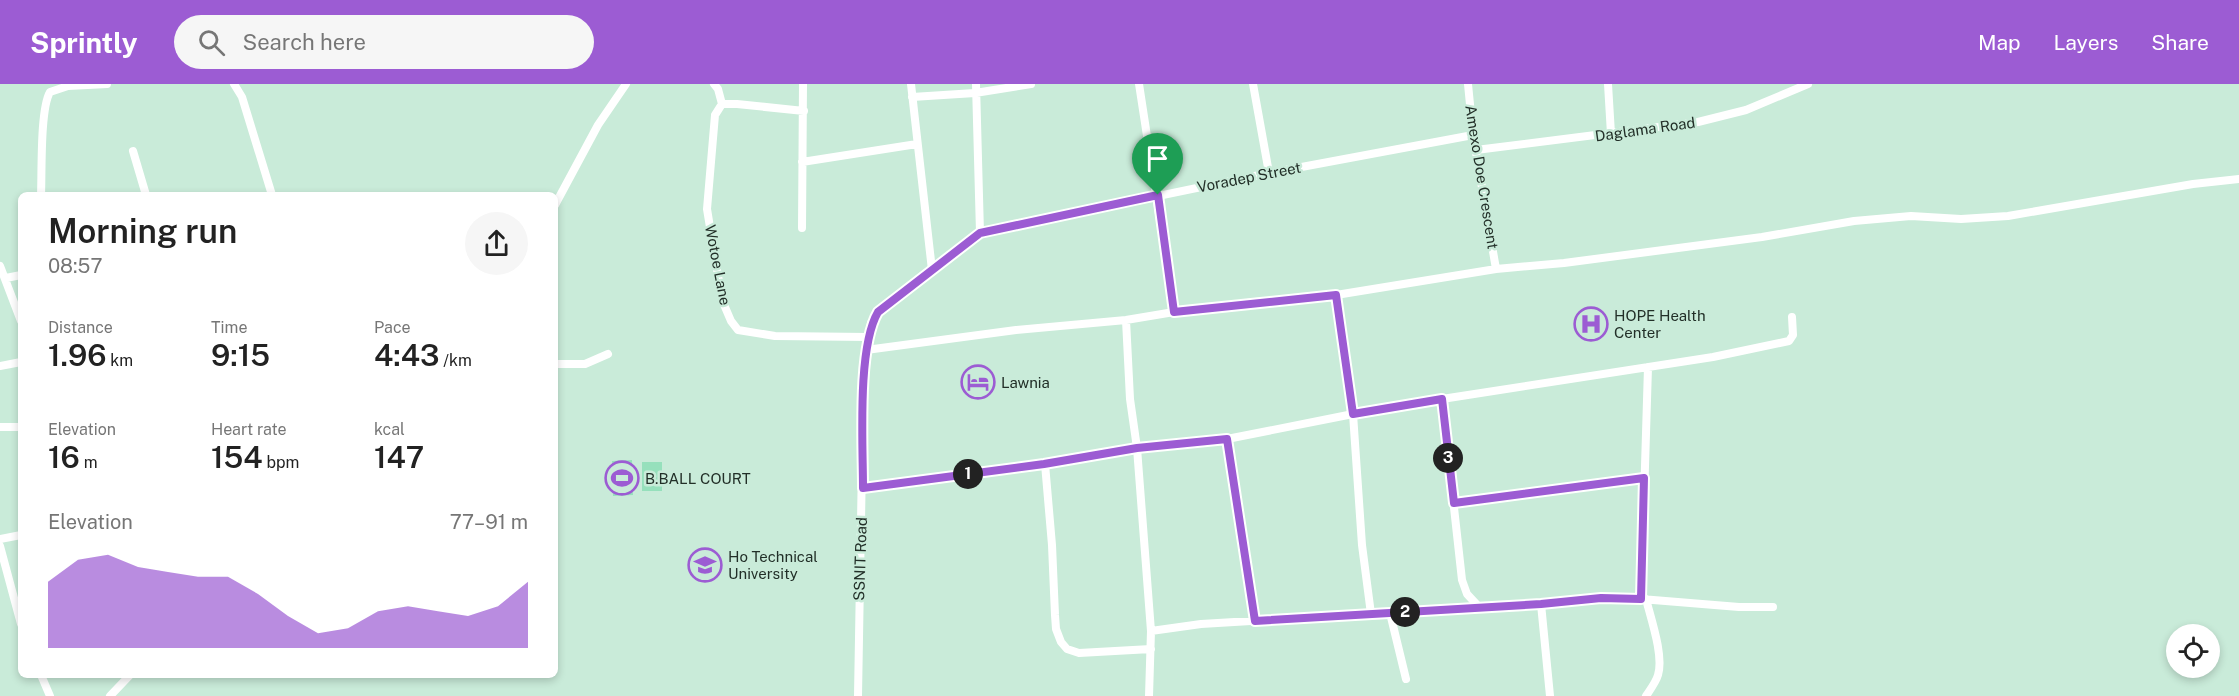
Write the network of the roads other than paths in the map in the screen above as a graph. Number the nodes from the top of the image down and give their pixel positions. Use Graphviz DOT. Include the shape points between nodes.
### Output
graph roads {
  1 [pos="107,84"];
  2 [pos="234,84"];
  3 [pos="626,84"];
  4 [pos="714,84"];
  5 [pos="803,84"];
  6 [pos="911,84"];
  7 [pos="1031,84"];
  8 [pos="1139,84"];
  9 [pos="1253,84"];
  10 [pos="1468,84"];
  11 [pos="1608,84"];
  12 [pos="1808,84"];
  13 [pos="976,89"];
  14 [pos="912,97"];
  15 [pos="722,104"];
  16 [pos="804,111"];
  17 [pos="1611,134"];
  18 [pos="1473,135"];
  19 [pos="916,144"];
  20 [pos="1476,150"];
  21 [pos="133,151"];
  22 [pos="802,162"];
  23 [pos="1269,173"];
  24 [pos="2239,179"];
  25 [pos="41,192"];
  26 [pos="145,192"];
  27 [pos="271,192"];
  28 [pos="1158,195"];
  29 [pos="558,200"];
  30 [pos="802,228"];
  31 [pos="980,233"];
  32 [pos="0,266"];
  33 [pos="1496,269"];
  34 [pos="932,270"];
  35 [pos="18,276"];
  36 [pos="6,278"];
  37 [pos="1336,295"];
  38 [pos="18,312"];
  39 [pos="1174,312"];
  40 [pos="1792,316"];
  41 [pos="1126,320"];
  42 [pos="868,337"];
  43 [pos="866,350"];
  44 [pos="608,354"];
  45 [pos="18,363"];
  46 [pos="558,364"];
  47 [pos="0,366"];
  48 [pos="1648,367"];
  49 [pos="1442,399"];
  50 [pos="1353,414"];
  51 [pos="18,427"];
  52 [pos="0,428"];
  53 [pos="1227,439"];
  54 [pos="1137,448"];
  55 [pos="1044,464"];
  56 [pos="1644,478"];
  57 [pos="863,488"];
  58 [pos="1454,503"];
  59 [pos="18,536"];
  60 [pos="0,539"];
  61 [pos="0,546"];
  62 [pos="4,580"];
  63 [pos="1644,599"];
  64 [pos="1541,604"];
  65 [pos="1773,606"];
  66 [pos="1480,608"];
  67 [pos="1390,613"];
  68 [pos="1371,614"];
  69 [pos="18,615"];
  70 [pos="1255,621"];
  71 [pos="1151,631"];
  72 [pos="1151,649"];
  73 [pos="42,678"];
  74 [pos="127,678"];
  75 [pos="1406,679"];
  76 [pos="50,696"];
  77 [pos="110,696"];
  78 [pos="858,696"];
  79 [pos="1149,696"];
  80 [pos="1550,696"];
  81 [pos="1646,696"];
  1 -- 25 [label="street" via="68,86 50,92 45,111"];
  2 -- 27 [label="street" via="242,97"];
  3 -- 29 [label="street" via="598,125"];
  4 -- 15 [label="street"];
  5 -- 16 [label="street"];
  6 -- 14 [label="street"];
  7 -- 13 [label="street"];
  8 -- 28 [label="street"];
  9 -- 23 [label="street"];
  10 -- 18 [label="street, Amexo Doe Crescent"];
  11 -- 17 [label="street"];
  12 -- 17 [label="street, Daglama Road" via="1746,110 1709,120"];
  13 -- 14 [label="street"];
  13 -- 31 [label="street"];
  14 -- 19 [label="street"];
  15 -- 16 [label="street"];
  15 -- 42 [label="street, Wotoe Lane" via="715,115 707,209 722,300 731,321 738,330 775,336"];
  16 -- 22 [label="street"];
  17 -- 20 [label="street, Daglama Road"];
  18 -- 20 [label="street, Amexo Doe Crescent"];
  18 -- 23 [label="street, Voradep Street"];
  19 -- 22 [label="street"];
  19 -- 34 [label="street"];
  20 -- 33 [label="street, Amexo Doe Crescent"];
  21 -- 26 [label="street"];
  22 -- 30 [label="street"];
  23 -- 28 [label="street, Voradep Street"];
  24 -- 33 [label="street" via="2008,216 1911,216 1854,221 1762,237"];
  28 -- 31 [label="street, Voradep Street"];
  28 -- 39 [label="street"];
  31 -- 34 [label="street, Voradep Street"];
  32 -- 36 [label="street"];
  33 -- 37 [label="street"];
  34 -- 42 [label="street, SSNIT Road" via="878,312"];
  35 -- 36 [label="street"];
  36 -- 38 [label="street"];
  37 -- 39 [label="street"];
  37 -- 50 [label="street"];
  39 -- 41 [label="street"];
  40 -- 48 [label="street" via="1793,335 1789,341"];
  41 -- 43 [label="street"];
  41 -- 54 [label="street"];
  42 -- 43 [label="street, SSNIT Road"];
  43 -- 57 [label="street, SSNIT Road"];
  44 -- 46 [label="street" via="585,364"];
  45 -- 47 [label="street"];
  48 -- 49 [label="street"];
  48 -- 56 [label="street"];
  49 -- 50 [label="street"];
  49 -- 58 [label="street"];
  50 -- 53 [label="street"];
  50 -- 68 [label="street"];
  51 -- 52 [label="street"];
  53 -- 54 [label="street"];
  53 -- 70 [label="street"];
  54 -- 55 [label="street"];
  54 -- 71 [label="street"];
  55 -- 57 [label="street"];
  55 -- 72 [label="street" via="1056,629 1061,642 1079,653"];
  56 -- 58 [label="street"];
  56 -- 63 [label="street"];
  57 -- 78 [label="street, SSNIT Road"];
  58 -- 66 [label="street" via="1462,580 1467,594"];
  59 -- 60 [label="street"];
  61 -- 62 [label="street"];
  62 -- 69 [label="street"];
  63 -- 64 [label="street" via="1601,598"];
  63 -- 65 [label="street"];
  63 -- 81 [label="street" via="1659,661 1659,675"];
  64 -- 66 [label="street"];
  64 -- 80 [label="street"];
  66 -- 67 [label="street"];
  67 -- 68 [label="street"];
  67 -- 75 [label="street"];
  68 -- 70 [label="street"];
  70 -- 71 [label="street"];
  71 -- 72 [label="street"];
  72 -- 79 [label="street"];
  73 -- 76 [label="street"];
  74 -- 77 [label="street"];
}
